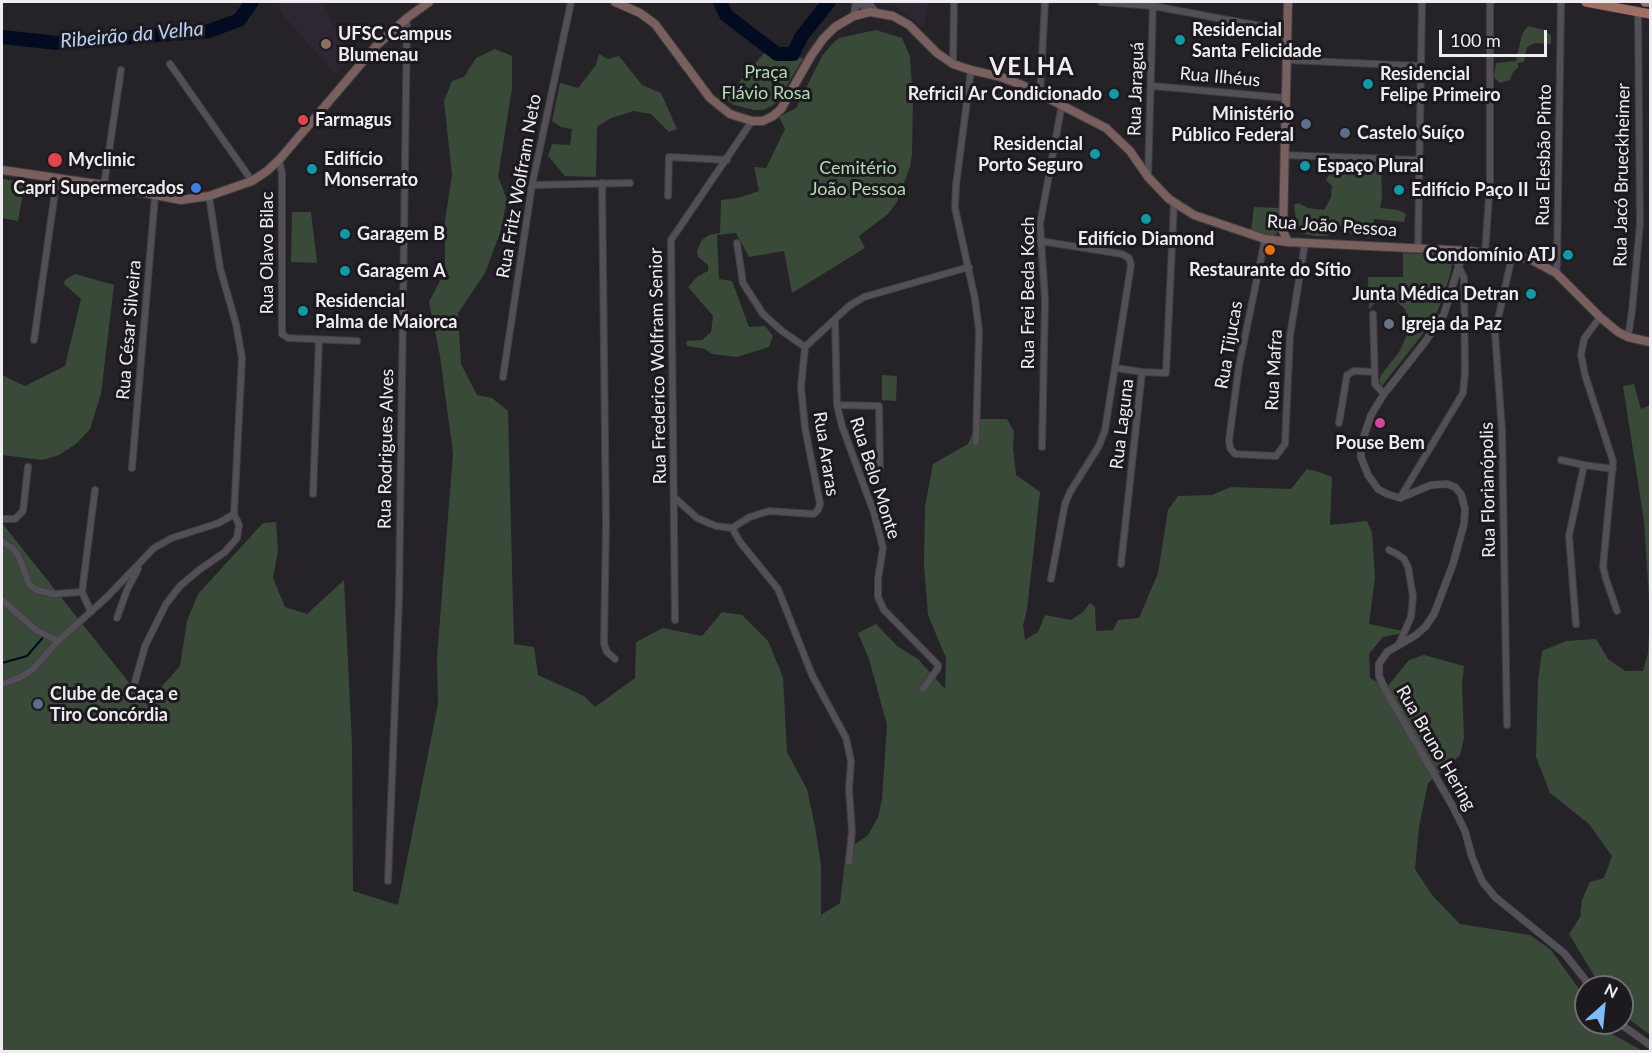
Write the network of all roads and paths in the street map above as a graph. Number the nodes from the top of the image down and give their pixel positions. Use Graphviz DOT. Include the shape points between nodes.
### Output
graph roads {
  1 [pos="429,2"];
  2 [pos="571,2"];
  3 [pos="615,2"];
  4 [pos="954,2"];
  5 [pos="1045,2"];
  6 [pos="1101,2"];
  7 [pos="1288,2"];
  8 [pos="1422,2"];
  9 [pos="1490,2"];
  10 [pos="1561,2"];
  11 [pos="1586,2"];
  12 [pos="1645,2"];
  13 [pos="1650,2"];
  14 [pos="1153,4"];
  15 [pos="865,5"];
  16 [pos="1638,12"];
  17 [pos="1650,14"];
  18 [pos="856,15"];
  19 [pos="406,18"];
  20 [pos="1288,31"];
  21 [pos="1287,60"];
  22 [pos="953,63"];
  23 [pos="170,64"];
  24 [pos="1420,66"];
  25 [pos="121,70"];
  26 [pos="971,70"];
  27 [pos="1152,86"];
  28 [pos="1040,94"];
  29 [pos="1286,98"];
  30 [pos="1062,104"];
  31 [pos="752,121"];
  32 [pos="1284,155"];
  33 [pos="279,160"];
  34 [pos="727,160"];
  35 [pos="1419,160"];
  36 [pos="2,171"];
  37 [pos="1148,177"];
  38 [pos="57,178"];
  39 [pos="252,181"];
  40 [pos="602,183"];
  41 [pos="630,183"];
  42 [pos="104,185"];
  43 [pos="532,185"];
  44 [pos="155,196"];
  45 [pos="209,196"];
  46 [pos="668,196"];
  47 [pos="1174,204"];
  48 [pos="1282,231"];
  49 [pos="1269,240"];
  50 [pos="1040,241"];
  51 [pos="1288,242"];
  52 [pos="737,243"];
  53 [pos="1305,243"];
  54 [pos="1418,248"];
  55 [pos="1441,249"];
  56 [pos="1470,251"];
  57 [pos="1485,252"];
  58 [pos="1512,256"];
  59 [pos="1459,266"];
  60 [pos="969,267"];
  61 [pos="1556,273"];
  62 [pos="1373,314"];
  63 [pos="1600,317"];
  64 [pos="835,320"];
  65 [pos="1628,337"];
  66 [pos="34,340"];
  67 [pos="320,340"];
  68 [pos="357,341"];
  69 [pos="1650,342"];
  70 [pos="806,347"];
  71 [pos="1116,368"];
  72 [pos="1142,372"];
  73 [pos="1374,372"];
  74 [pos="503,377"];
  75 [pos="1384,394"];
  76 [pos="837,405"];
  77 [pos="1339,423"];
  78 [pos="976,442"];
  79 [pos="1042,447"];
  80 [pos="1235,454"];
  81 [pos="1561,460"];
  82 [pos="1584,465"];
  83 [pos="28,467"];
  84 [pos="132,468"];
  85 [pos="1613,469"];
  86 [pos="880,470"];
  87 [pos="95,490"];
  88 [pos="313,494"];
  89 [pos="675,498"];
  90 [pos="1400,498"];
  91 [pos="234,514"];
  92 [pos="2,519"];
  93 [pos="732,528"];
  94 [pos="2,541"];
  95 [pos="1389,550"];
  96 [pos="142,562"];
  97 [pos="1121,564"];
  98 [pos="1051,579"];
  99 [pos="82,592"];
  100 [pos="2,600"];
  101 [pos="1617,611"];
  102 [pos="91,612"];
  103 [pos="117,618"];
  104 [pos="675,620"];
  105 [pos="1576,624"];
  106 [pos="58,641"];
  107 [pos="1399,644"];
  108 [pos="615,659"];
  109 [pos="135,682"];
  110 [pos="2,684"];
  111 [pos="923,689"];
  112 [pos="1507,725"];
  113 [pos="849,862"];
  114 [pos="387,881"];
  115 [pos="1581,975"];
  116 [pos="1634,1034"];
  117 [pos="1650,1045"];
  1 -- 19 [label="main road"];
  2 -- 43 [label="street, Rua Fritz Wolfram Neto"];
  3 -- 31 [label="main road" via="655,24 710,98 730,114"];
  4 -- 22 [label="street"];
  5 -- 28 [label="street"];
  6 -- 14 [label="street"];
  7 -- 20 [label="main road"];
  8 -- 24 [label="street"];
  9 -- 57 [label="street" via="1490,183"];
  10 -- 61 [label="street, Rua Elesbão Pinto"];
  11 -- 16 [label="main road"];
  12 -- 13 [label="main road"];
  14 -- 20 [label="street"];
  14 -- 27 [label="street, Rua Jaraguá"];
  15 -- 18 [label="main road"];
  15 -- 18 [label="street"];
  15 -- 22 [label="main road, Rua João Pessoa" via="909,25"];
  16 -- 17 [label="main road"];
  16 -- 65 [label="street, Rua Jacó Brueckheimer" via="1640,224"];
  18 -- 31 [label="main road" via="823,39 781,109 773,117"];
  19 -- 33 [label="main road" via="372,50"];
  19 -- 114 [label="street, Rua Rodrigues Alves" via="399,598"];
  20 -- 21 [label="main road"];
  21 -- 24 [label="street"];
  21 -- 29 [label="main road"];
  22 -- 26 [label="main road, Rua João Pessoa"];
  23 -- 39 [label="street"];
  24 -- 35 [label="street"];
  25 -- 42 [label="street"];
  26 -- 28 [label="main road, Rua João Pessoa" via="1001,77"];
  26 -- 60 [label="street" via="955,208"];
  27 -- 29 [label="street, Rua Ilhéus"];
  27 -- 37 [label="street, Rua Jaraguá"];
  28 -- 30 [label="main road, Rua João Pessoa"];
  29 -- 32 [label="main road"];
  30 -- 37 [label="main road, Rua João Pessoa" via="1106,128 1130,151"];
  30 -- 50 [label="street, Rua Frei Beda Koch"];
  31 -- 34 [label="street, Rua Frederico Wolfram Senior"];
  32 -- 35 [label="street"];
  32 -- 48 [label="main road"];
  33 -- 39 [label="main road"];
  33 -- 67 [label="street, Rua Olavo Bilac" via="282,334 288,338"];
  34 -- 46 [label="street" via="669,157"];
  34 -- 89 [label="street, Rua Frederico Wolfram Senior" via="671,240"];
  35 -- 54 [label="street"];
  36 -- 38 [label="main road"];
  37 -- 47 [label="main road, Rua João Pessoa"];
  38 -- 42 [label="main road"];
  38 -- 66 [label="street"];
  39 -- 45 [label="main road"];
  40 -- 41 [label="street"];
  40 -- 43 [label="street"];
  40 -- 108 [label="street" via="604,644"];
  42 -- 44 [label="main road"];
  43 -- 74 [label="street, Rua Fritz Wolfram Neto"];
  44 -- 45 [label="main road" via="181,200"];
  44 -- 84 [label="street, Rua César Silveira"];
  45 -- 91 [label="street" via="220,268 242,358"];
  47 -- 49 [label="main road, Rua João Pessoa" via="1194,215"];
  47 -- 72 [label="street, Rua Laguna" via="1166,373"];
  48 -- 49 [label="main road"];
  48 -- 51 [label="main road"];
  49 -- 51 [label="main road, Rua João Pessoa"];
  49 -- 80 [label="street, Rua Tijucas" via="1239,366 1229,440"];
  50 -- 71 [label="street" via="1129,258"];
  50 -- 79 [label="street, Rua Frei Beda Koch" via="1045,300"];
  51 -- 53 [label="main road, Rua João Pessoa"];
  52 -- 70 [label="street" via="742,283 763,314"];
  53 -- 54 [label="main road, Rua João Pessoa"];
  53 -- 80 [label="street, Rua Mafra" via="1290,336 1285,444 1276,456"];
  54 -- 55 [label="main road, Rua João Pessoa"];
  55 -- 56 [label="main road, Rua João Pessoa"];
  55 -- 59 [label="street"];
  56 -- 57 [label="main road, Rua João Pessoa"];
  56 -- 59 [label="street"];
  57 -- 58 [label="main road, Rua João Pessoa"];
  58 -- 61 [label="main road, Rua João Pessoa" via="1530,259"];
  58 -- 112 [label="street, Rua Florianópolis" via="1495,333 1502,430"];
  59 -- 75 [label="street" via="1444,314"];
  59 -- 90 [label="street" via="1464,278 1463,393"];
  60 -- 64 [label="street" via="864,297"];
  60 -- 78 [label="street" via="979,331"];
  61 -- 63 [label="main road, Rua João Pessoa"];
  62 -- 73 [label="street"];
  63 -- 65 [label="main road, Rua João Pessoa"];
  63 -- 85 [label="street" via="1584,339 1581,355"];
  64 -- 70 [label="street"];
  64 -- 76 [label="street, Rua Belo Monte"];
  65 -- 69 [label="main road, Rua João Pessoa"];
  67 -- 68 [label="street"];
  67 -- 88 [label="street"];
  70 -- 93 [label="street, Rua Araras" via="801,387 818,510 814,514 769,511"];
  71 -- 72 [label="street"];
  71 -- 98 [label="street" via="1105,430 1065,504"];
  72 -- 97 [label="street, Rua Laguna"];
  73 -- 75 [label="street" via="1375,384"];
  73 -- 77 [label="street" via="1354,370 1347,375"];
  75 -- 90 [label="street" via="1364,431 1361,457 1378,489"];
  76 -- 86 [label="street" via="879,406"];
  76 -- 111 [label="street, Rua Belo Monte" via="883,548 878,597 884,610 938,665"];
  81 -- 82 [label="street"];
  82 -- 85 [label="street"];
  82 -- 105 [label="street" via="1569,536"];
  83 -- 92 [label="street" via="23,511 15,519"];
  85 -- 101 [label="street" via="1604,567"];
  87 -- 99 [label="street"];
  89 -- 93 [label="street, Rua Frederico Wolfram Senior" via="697,518"];
  89 -- 104 [label="street"];
  90 -- 107 [label="street, Rua Bruno Hering" via="1431,485 1447,484 1461,494 1465,509 1453,564 1434,614 1416,635"];
  91 -- 96 [label="street" via="210,527 172,538 154,548"];
  91 -- 109 [label="street" via="239,525 237,538 180,586 166,604 145,646"];
  93 -- 113 [label="street" via="778,589 812,675 846,738 851,761"];
  94 -- 99 [label="street" via="19,556 36,590 54,594"];
  95 -- 107 [label="street" via="1404,559 1413,596 1411,617"];
  96 -- 102 [label="street"];
  96 -- 103 [label="street"];
  99 -- 102 [label="street"];
  100 -- 106 [label="street" via="36,630"];
  102 -- 106 [label="street"];
  106 -- 110 [label="street" via="33,669"];
  107 -- 115 [label="street, Rua Bruno Hering" via="1382,658 1379,676 1452,805 1482,881 1495,897 1564,953"];
  116 -- 117 [label="street"];
}
